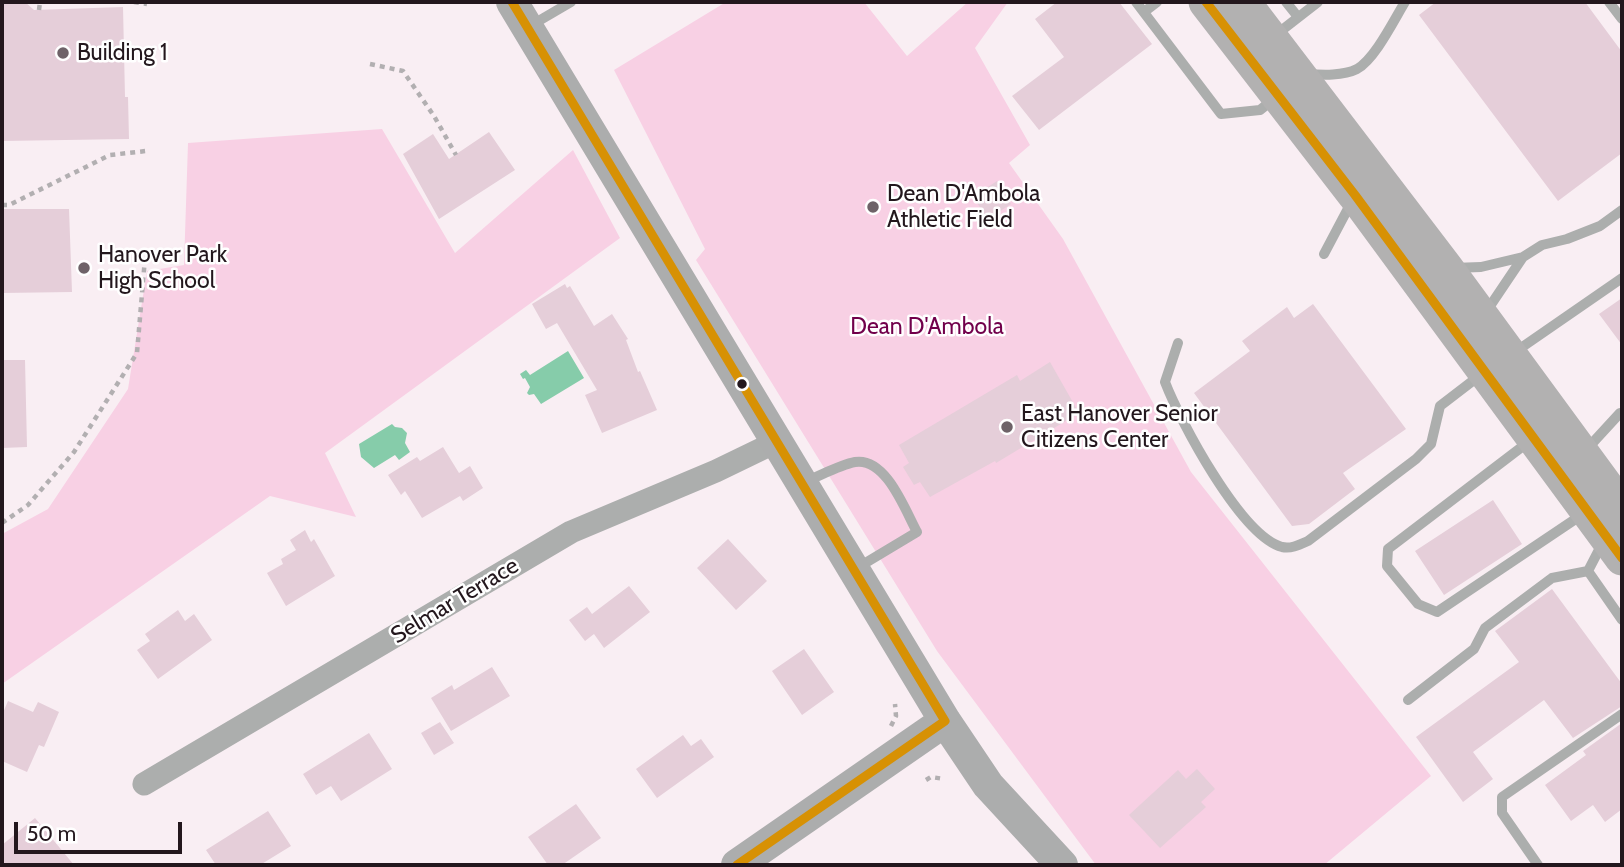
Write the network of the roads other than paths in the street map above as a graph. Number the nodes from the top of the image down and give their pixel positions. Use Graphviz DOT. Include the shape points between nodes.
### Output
graph roads {
  1 [pos="571,2"];
  2 [pos="1136,2"];
  3 [pos="1157,2"];
  4 [pos="1206,2"];
  5 [pos="1243,2"];
  6 [pos="1286,2"];
  7 [pos="1318,2"];
  8 [pos="1405,2"];
  9 [pos="1609,2"];
  10 [pos="1144,12"];
  11 [pos="519,15"];
  12 [pos="1622,19"];
  13 [pos="1285,27"];
  14 [pos="1289,85"];
  15 [pos="1355,195"];
  16 [pos="1622,210"];
  17 [pos="1324,254"];
  18 [pos="1523,257"];
  19 [pos="1446,268"];
  20 [pos="1622,278"];
  21 [pos="1482,318"];
  22 [pos="1178,343"];
  23 [pos="1497,363"];
  24 [pos="1620,414"];
  25 [pos="1534,439"];
  26 [pos="778,441"];
  27 [pos="1582,454"];
  28 [pos="802,483"];
  29 [pos="1610,528"];
  30 [pos="854,570"];
  31 [pos="1588,571"];
  32 [pos="1622,620"];
  33 [pos="1408,700"];
  34 [pos="1622,713"];
  35 [pos="945,721"];
  36 [pos="144,784"];
  37 [pos="737,865"];
  38 [pos="1062,865"];
  39 [pos="1538,865"];
  1 -- 11 [label="lane"];
  2 -- 10 [label="lane"];
  3 -- 10 [label="lane"];
  4 -- 14 [label="main road"];
  5 -- 13 [label="main road"];
  6 -- 13 [label="lane"];
  7 -- 13 [label="lane"];
  8 -- 14 [label="lane" via="1357,69"];
  9 -- 12 [label="lane"];
  10 -- 14 [label="lane" via="1221,114 1260,110"];
  11 -- 26 [label="street"];
  13 -- 14 [label="main road"];
  14 -- 15 [label="main road"];
  14 -- 19 [label="main road"];
  15 -- 17 [label="lane"];
  15 -- 23 [label="main road"];
  16 -- 18 [label="lane" via="1601,226 1542,245"];
  18 -- 19 [label="lane" via="1481,267"];
  18 -- 21 [label="lane"];
  19 -- 21 [label="main road"];
  20 -- 23 [label="lane"];
  21 -- 23 [label="main road"];
  22 -- 23 [label="lane" via="1165,382 1174,407 1240,511 1267,540 1283,548 1308,541 1416,459 1431,444 1440,406"];
  23 -- 25 [label="main road"];
  23 -- 27 [label="main road"];
  24 -- 27 [label="lane"];
  25 -- 29 [label="main road"];
  25 -- 29 [label="lane" via="1388,549 1387,566 1418,604 1437,612"];
  26 -- 28 [label="street"];
  26 -- 36 [label="street, Selmar Terrace" via="571,532"];
  27 -- 29 [label="main road"];
  28 -- 30 [label="street"];
  28 -- 30 [label="lane" via="857,461 887,475 917,532"];
  29 -- 31 [label="lane"];
  30 -- 35 [label="street"];
  31 -- 32 [label="lane"];
  31 -- 33 [label="lane" via="1552,578 1485,628 1474,649"];
  34 -- 39 [label="lane" via="1502,797 1502,813"];
  35 -- 37 [label="street"];
  35 -- 38 [label="street" via="988,785"];
}
